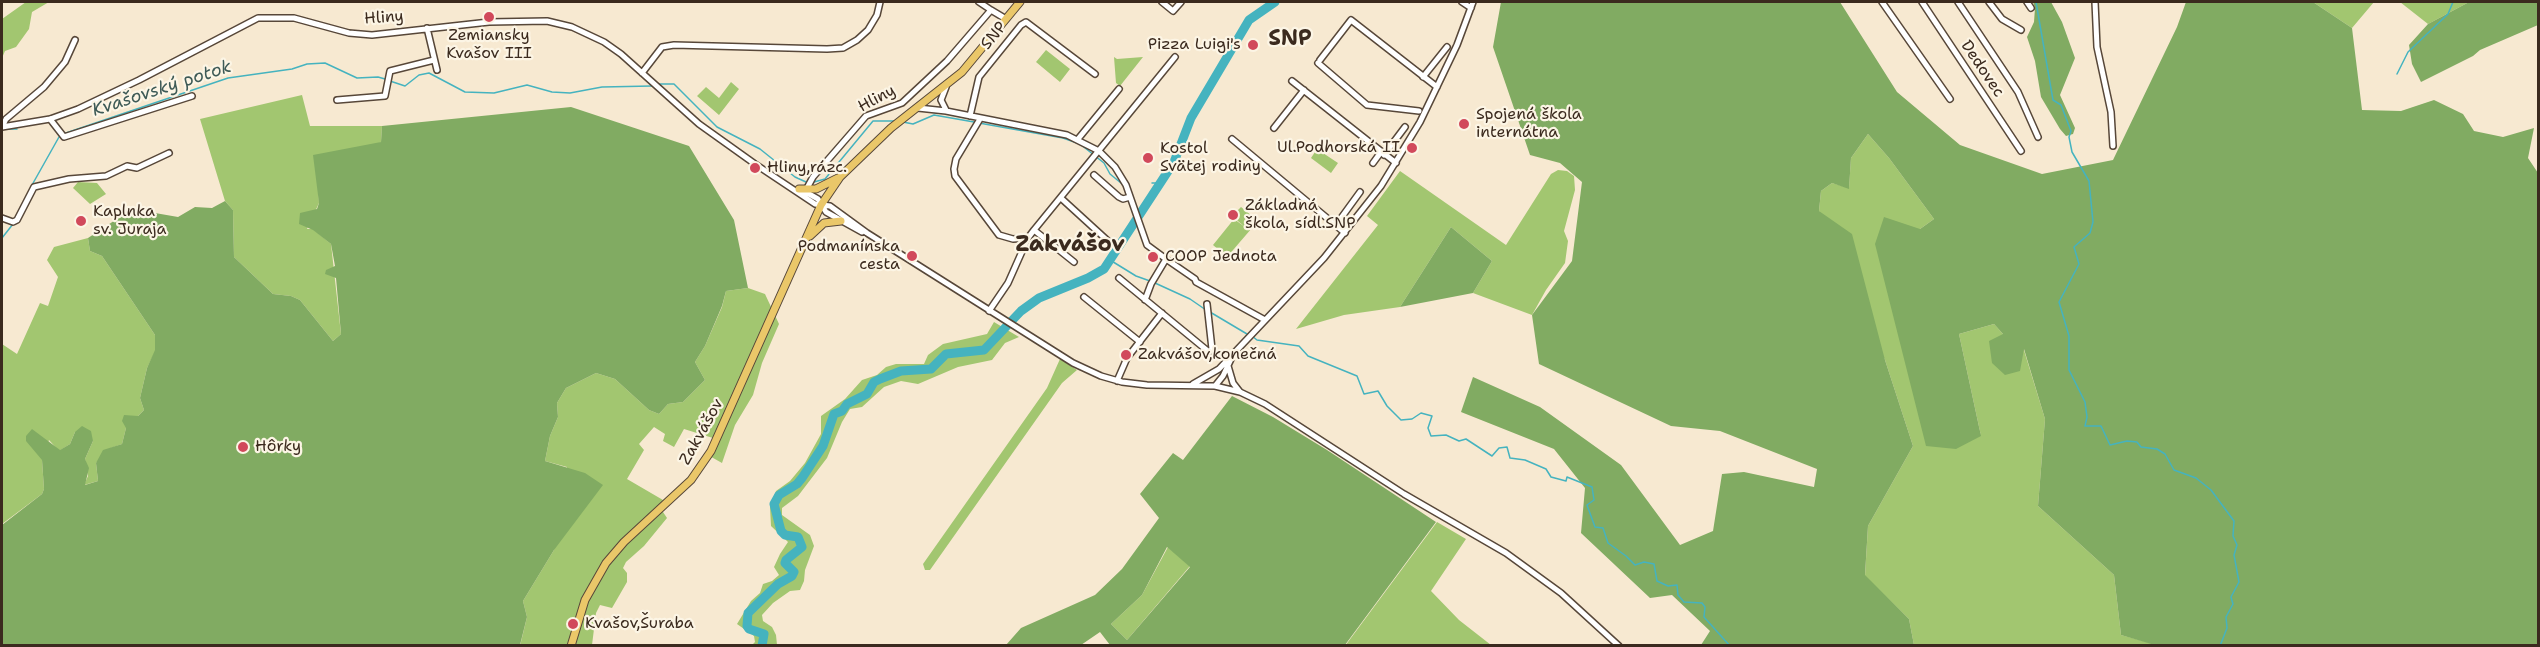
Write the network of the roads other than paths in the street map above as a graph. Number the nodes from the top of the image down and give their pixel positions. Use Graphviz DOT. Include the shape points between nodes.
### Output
graph roads {
  1 [pos="880,2"];
  2 [pos="979,2"];
  3 [pos="1020,2"];
  4 [pos="1162,2"];
  5 [pos="1181,2"];
  6 [pos="1462,2"];
  7 [pos="1882,2"];
  8 [pos="1922,2"];
  9 [pos="1958,2"];
  10 [pos="1989,2"];
  11 [pos="2027,2"];
  12 [pos="2095,2"];
  13 [pos="1472,5"];
  14 [pos="2031,8"];
  15 [pos="991,10"];
  16 [pos="1006,19"];
  17 [pos="427,28"];
  18 [pos="2021,30"];
  19 [pos="75,40"];
  20 [pos="1447,47"];
  21 [pos="1175,57"];
  22 [pos="435,60"];
  23 [pos="436,70"];
  24 [pos="642,73"];
  25 [pos="1095,74"];
  26 [pos="1423,77"];
  27 [pos="1292,81"];
  28 [pos="946,87"];
  29 [pos="1437,87"];
  30 [pos="1119,89"];
  31 [pos="1304,90"];
  32 [pos="192,96"];
  33 [pos="1950,99"];
  34 [pos="337,100"];
  35 [pos="918,108"];
  36 [pos="946,111"];
  37 [pos="1419,111"];
  38 [pos="970,116"];
  39 [pos="50,119"];
  40 [pos="978,122"];
  41 [pos="2,127"];
  42 [pos="1405,127"];
  43 [pos="1274,128"];
  44 [pos="2038,137"];
  45 [pos="1078,139"];
  46 [pos="1232,139"];
  47 [pos="2114,146"];
  48 [pos="2020,151"];
  49 [pos="169,153"];
  50 [pos="1097,154"];
  51 [pos="1383,154"];
  52 [pos="1396,163"];
  53 [pos="1372,164"];
  54 [pos="1094,175"];
  55 [pos="840,177"];
  56 [pos="787,184"];
  57 [pos="803,190"];
  58 [pos="1360,192"];
  59 [pos="1130,197"];
  60 [pos="1062,199"];
  61 [pos="821,205"];
  62 [pos="2,218"];
  63 [pos="841,221"];
  64 [pos="1336,225"];
  65 [pos="1034,230"];
  66 [pos="867,233"];
  67 [pos="1346,233"];
  68 [pos="1028,238"];
  69 [pos="806,240"];
  70 [pos="1108,241"];
  71 [pos="1166,259"];
  72 [pos="1074,262"];
  73 [pos="1119,278"];
  74 [pos="1084,297"];
  75 [pos="1145,300"];
  76 [pos="1207,304"];
  77 [pos="989,310"];
  78 [pos="1162,313"];
  79 [pos="1265,321"];
  80 [pos="1140,342"];
  81 [pos="1232,355"];
  82 [pos="1228,364"];
  83 [pos="1219,369"];
  84 [pos="1118,381"];
  85 [pos="1190,385"];
  86 [pos="1215,386"];
  87 [pos="1240,392"];
  88 [pos="571,645"];
  89 [pos="1619,645"];
  1 -- 24 [label="street" via="868,30 843,48 674,45 662,47"];
  2 -- 15 [label="street"];
  3 -- 16 [label="main road"];
  4 -- 5 [label="street" via="1173,11"];
  6 -- 13 [label="street"];
  7 -- 33 [label="street"];
  8 -- 48 [label="street, Dedovec"];
  9 -- 44 [label="street, Dedovec" via="2018,92"];
  10 -- 18 [label="street" via="2002,20"];
  11 -- 14 [label="street"];
  12 -- 47 [label="street" via="2097,47"];
  13 -- 29 [label="street"];
  15 -- 16 [label="street"];
  15 -- 57 [label="street, Hliny" via="948,61 902,103 866,116"];
  16 -- 28 [label="main road"];
  17 -- 22 [label="street"];
  17 -- 24 [label="street, Hliny" via="547,21 604,42"];
  17 -- 39 [label="street, Hliny" via="372,35 348,33 294,18 258,18 139,80"];
  19 -- 41 [label="street" via="65,62"];
  20 -- 26 [label="street"];
  21 -- 50 [label="street"];
  22 -- 23 [label="street"];
  22 -- 34 [label="street" via="390,71 385,96"];
  24 -- 56 [label="street, Hliny" via="699,124"];
  25 -- 38 [label="street, SNP" via="1026,22 979,76"];
  26 -- 29 [label="street"];
  26 -- 37 [label="street" via="1351,20 1319,62 1367,105"];
  27 -- 31 [label="street"];
  28 -- 35 [label="main road"];
  28 -- 36 [label="street" via="941,100"];
  29 -- 52 [label="street"];
  30 -- 45 [label="street"];
  31 -- 43 [label="street"];
  31 -- 51 [label="street"];
  32 -- 39 [label="street" via="63,134"];
  35 -- 36 [label="street"];
  35 -- 55 [label="main road"];
  36 -- 38 [label="street"];
  38 -- 40 [label="street"];
  39 -- 41 [label="street"];
  40 -- 45 [label="street"];
  40 -- 68 [label="street" via="956,159 955,176 999,235 1013,240"];
  42 -- 51 [label="street"];
  45 -- 50 [label="street"];
  46 -- 64 [label="street"];
  49 -- 62 [label="street" via="137,168 127,166 106,176 34,187 17,220"];
  50 -- 59 [label="street" via="1122,177"];
  50 -- 60 [label="street"];
  51 -- 52 [label="street"];
  51 -- 53 [label="street"];
  52 -- 67 [label="street"];
  54 -- 59 [label="street" via="1123,199"];
  55 -- 57 [label="main road" via="825,186"];
  55 -- 61 [label="main road, Zakvášov"];
  56 -- 57 [label="street"];
  56 -- 61 [label="street"];
  57 -- 61 [label="street"];
  58 -- 64 [label="street"];
  59 -- 71 [label="street" via="1147,245"];
  60 -- 65 [label="street"];
  60 -- 70 [label="street"];
  61 -- 63 [label="street"];
  61 -- 66 [label="street" via="830,206"];
  61 -- 69 [label="main road, Zakvášov"];
  63 -- 66 [label="street"];
  63 -- 69 [label="main road" via="824,223"];
  64 -- 67 [label="street"];
  65 -- 68 [label="street"];
  65 -- 72 [label="street"];
  66 -- 77 [label="street"];
  67 -- 79 [label="street"];
  68 -- 77 [label="street" via="1008,283"];
  69 -- 88 [label="main road, Zakvášov" via="711,451 691,480 606,563 585,600"];
  71 -- 75 [label="street"];
  71 -- 79 [label="street" via="1196,282"];
  73 -- 75 [label="street"];
  74 -- 80 [label="street"];
  75 -- 78 [label="street"];
  76 -- 78 [label="street" via="1212,349 1209,352"];
  77 -- 84 [label="street" via="1080,367"];
  78 -- 80 [label="street"];
  79 -- 81 [label="street"];
  80 -- 84 [label="street" via="1127,358"];
  81 -- 82 [label="street"];
  81 -- 83 [label="street"];
  82 -- 86 [label="street"];
  82 -- 87 [label="street" via="1230,378"];
  83 -- 85 [label="street"];
  83 -- 86 [label="street"];
  84 -- 85 [label="street"];
  85 -- 86 [label="street"];
  86 -- 87 [label="street"];
  87 -- 89 [label="street" via="1506,553 1561,593"];
}
